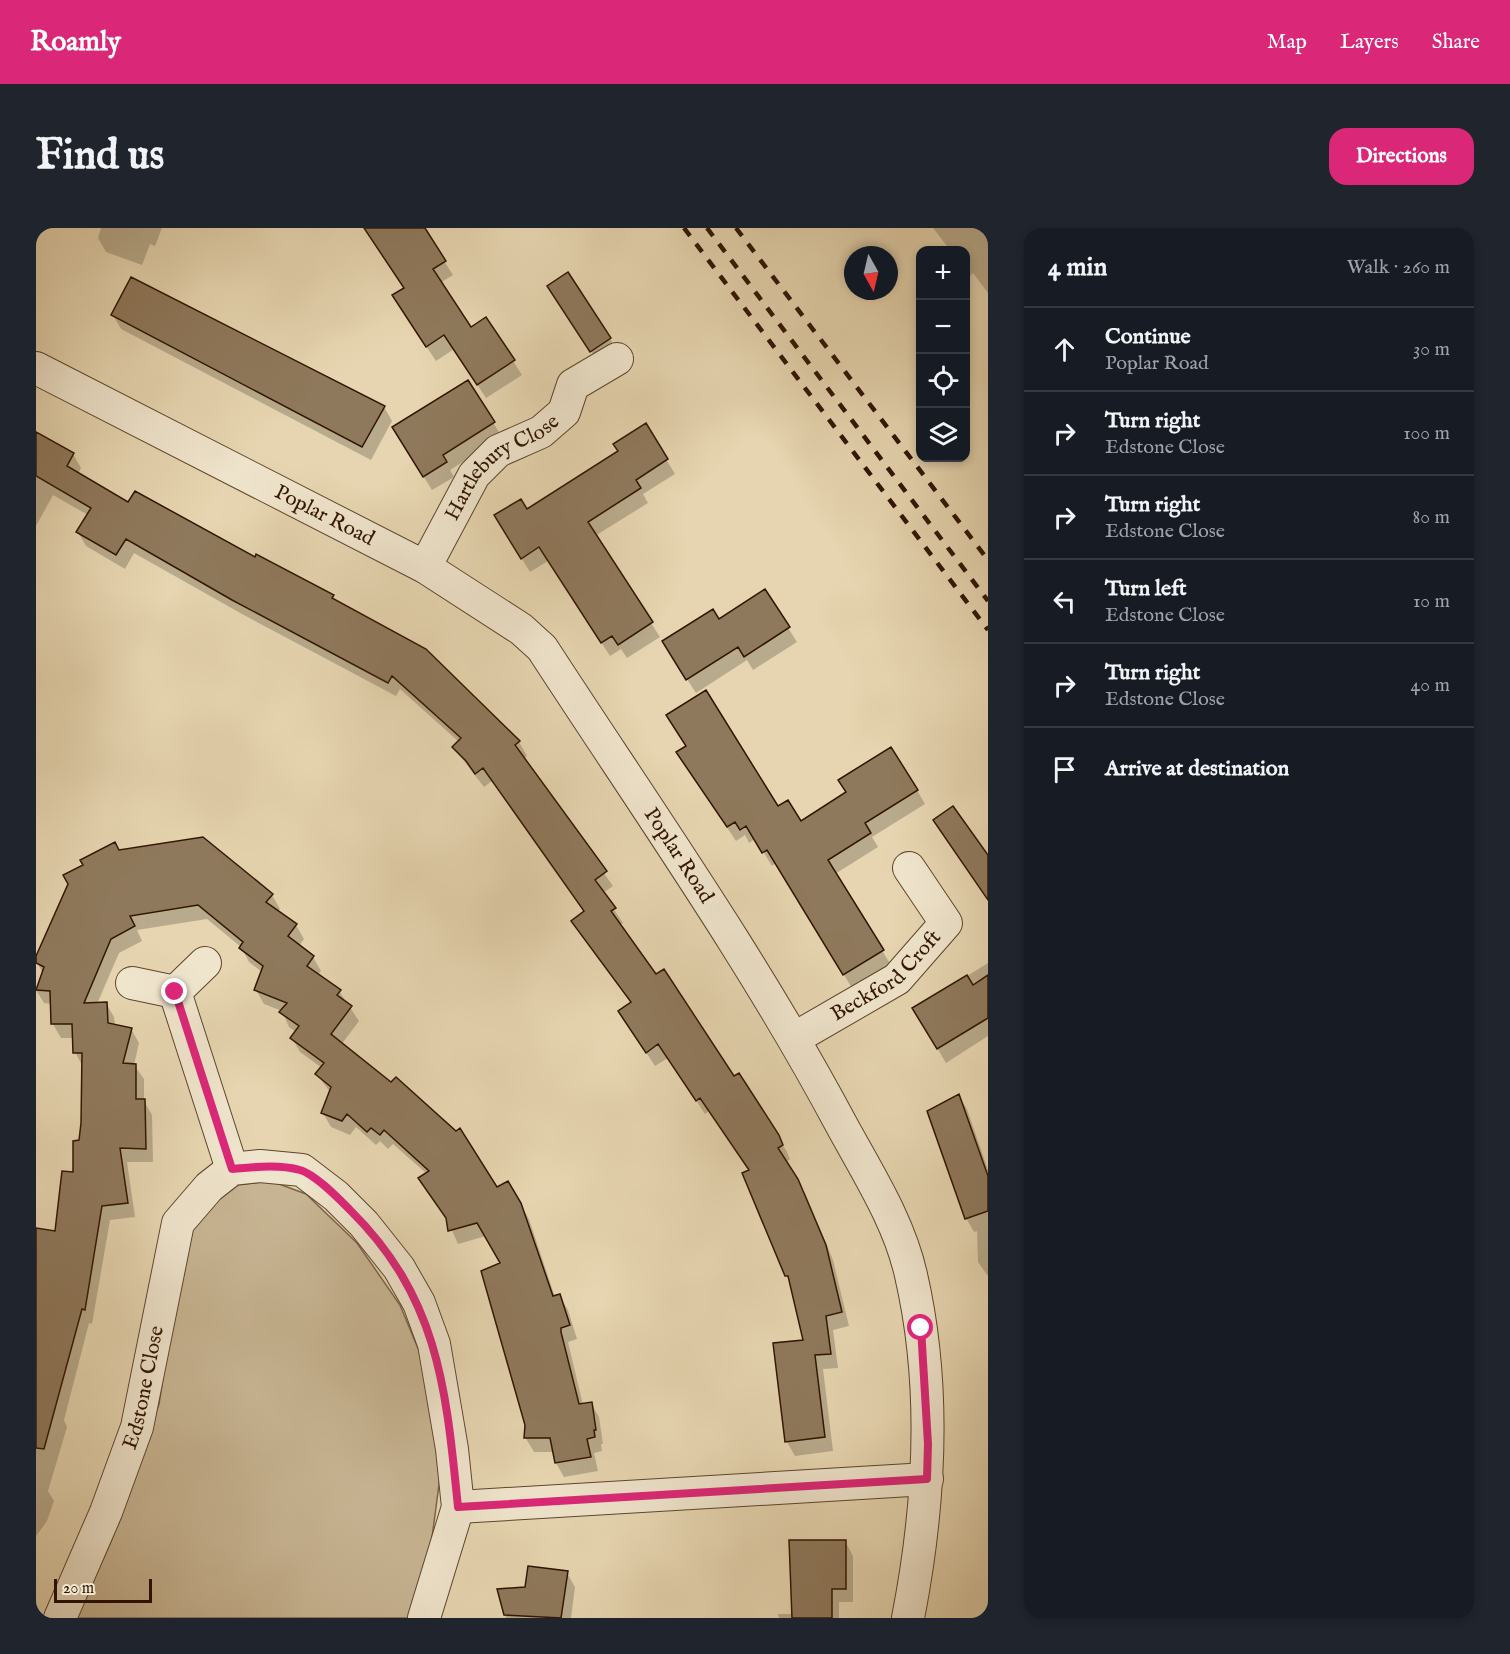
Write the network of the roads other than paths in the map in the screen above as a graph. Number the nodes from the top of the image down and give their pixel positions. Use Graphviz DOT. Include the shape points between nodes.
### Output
graph roads {
  1 [pos="617,359"];
  2 [pos="36,368"];
  3 [pos="425,567"];
  4 [pos="909,868"];
  5 [pos="205,963"];
  6 [pos="132,983"];
  7 [pos="175,992"];
  8 [pos="795,1038"];
  9 [pos="232,1169"];
  10 [pos="927,1479"];
  11 [pos="458,1507"];
  12 [pos="60,1618"];
  13 [pos="424,1618"];
  14 [pos="908,1618"];
  1 -- 3 [label="street, Hartlebury Close" via="573,385 564,412 540,432 498,452 474,475"];
  2 -- 3 [label="street, Poplar Road"];
  3 -- 8 [label="street, Poplar Road" via="521,629 542,648"];
  4 -- 8 [label="street, Beckford Croft" via="946,923 897,979"];
  5 -- 7 [label="street"];
  6 -- 7 [label="street"];
  7 -- 9 [label="street"];
  8 -- 10 [label="street, Poplar Road" via="895,1225 911,1273 926,1377"];
  9 -- 11 [label="street" via="260,1166 302,1170 364,1224 399,1268 419,1303 434,1344"];
  9 -- 12 [label="street, Edstone Close" via="208,1187 178,1223 137,1427 106,1512"];
  10 -- 11 [label="street"];
  10 -- 14 [label="street, Poplar Road"];
  11 -- 13 [label="street"];
}
